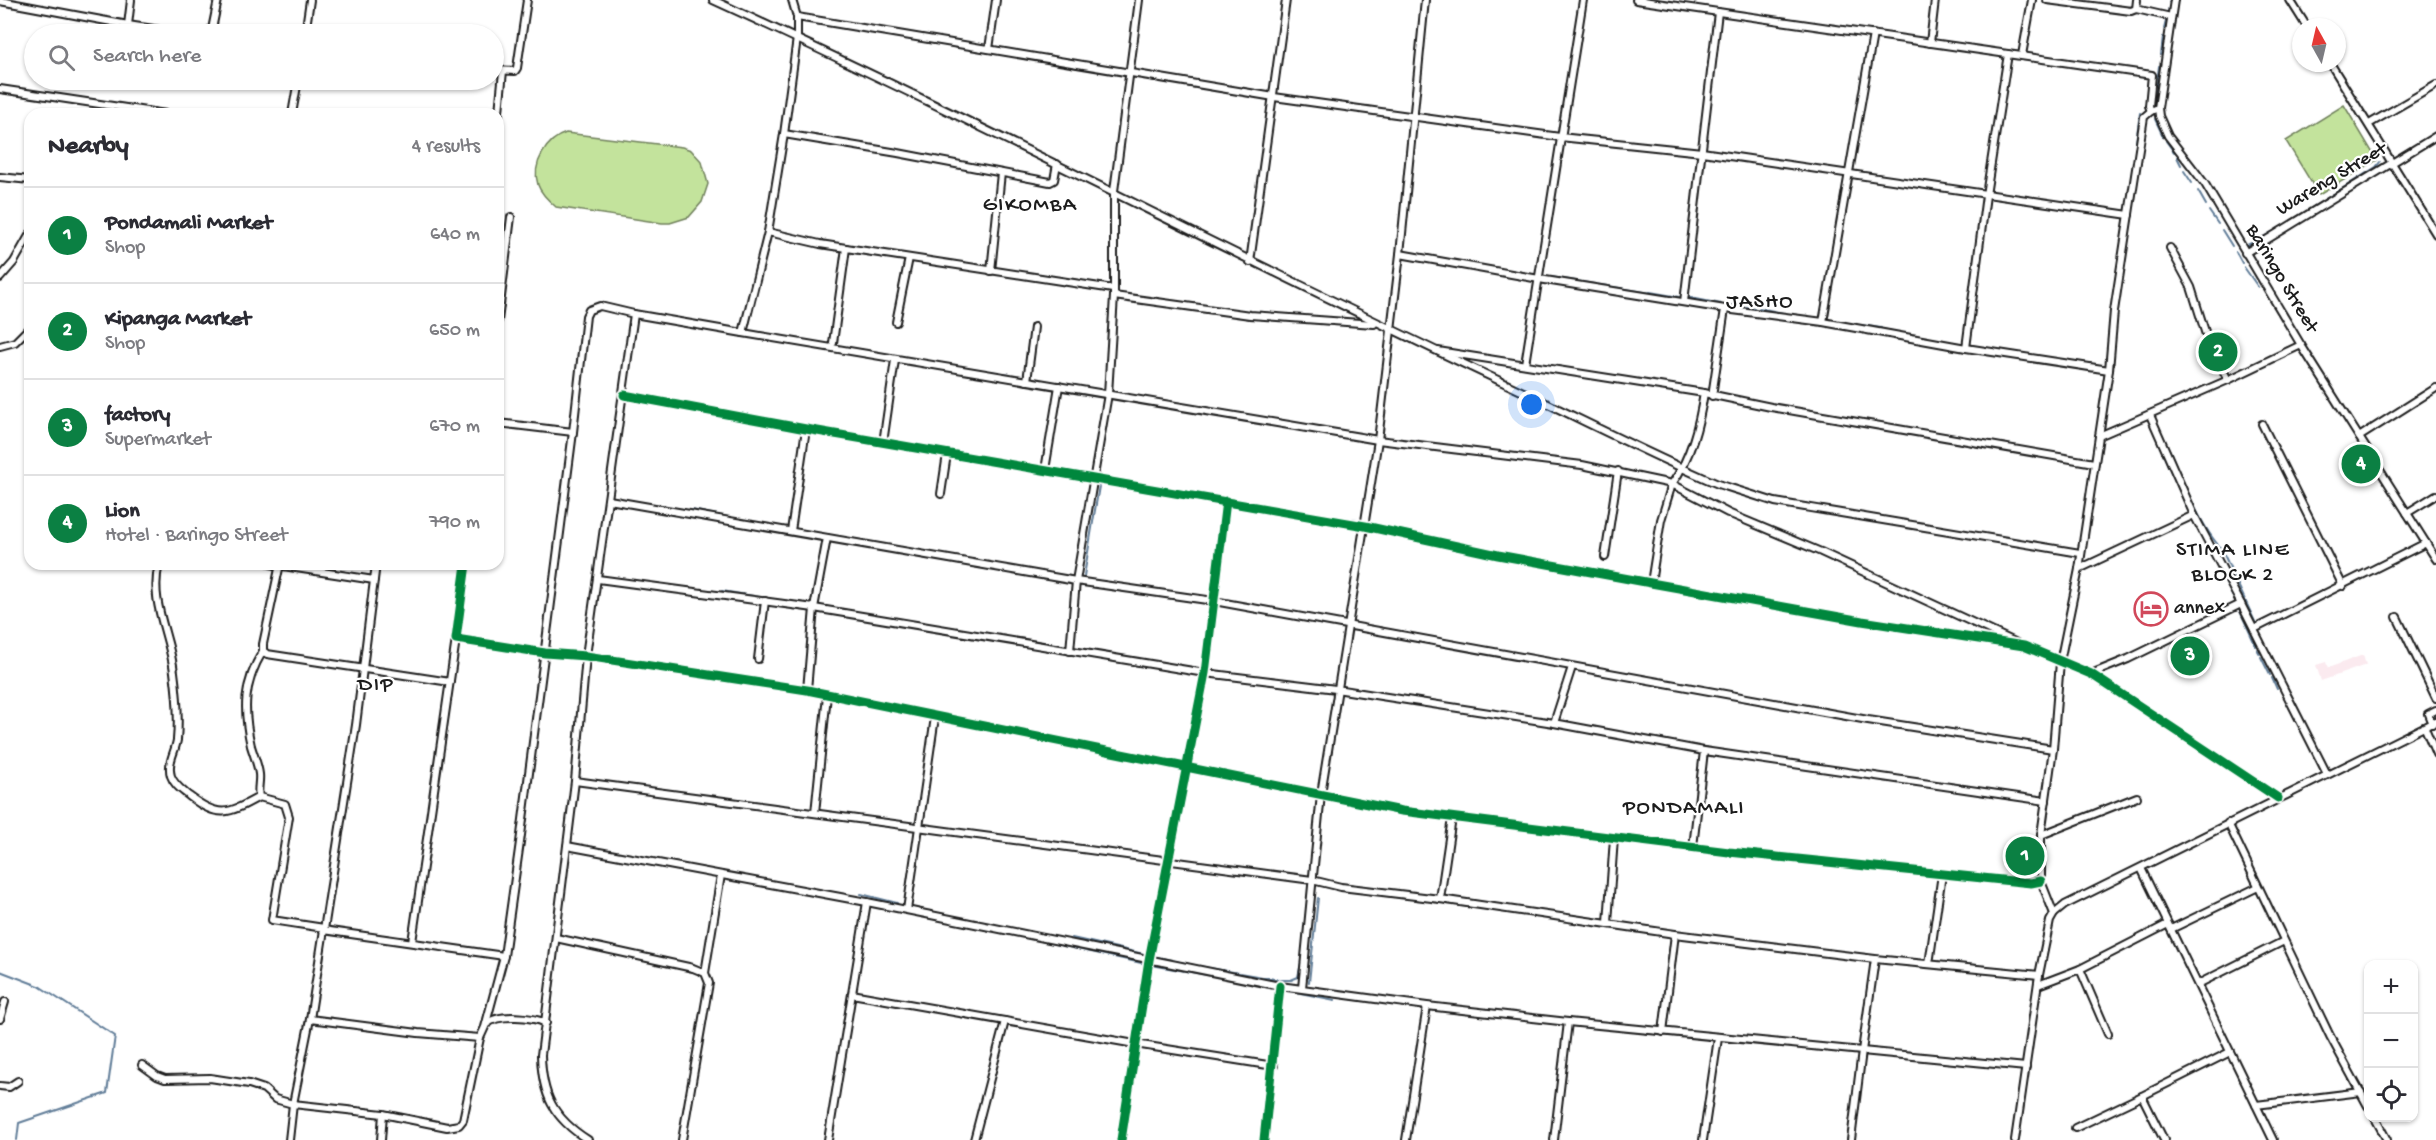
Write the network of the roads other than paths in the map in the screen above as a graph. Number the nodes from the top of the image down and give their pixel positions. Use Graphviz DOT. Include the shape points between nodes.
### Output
graph roads {
  1 [pos="131,0"];
  2 [pos="218,0"];
  3 [pos="310,0"];
  4 [pos="527,0"];
  5 [pos="713,0"];
  6 [pos="792,0"];
  7 [pos="996,0"];
  8 [pos="1139,0"];
  9 [pos="1286,0"];
  10 [pos="1425,0"];
  11 [pos="1583,0"];
  12 [pos="1636,0"];
  13 [pos="1935,0"];
  14 [pos="2032,0"];
  15 [pos="2048,0"];
  16 [pos="2137,0"];
  17 [pos="2174,0"];
  18 [pos="2290,0"];
  19 [pos="3,1"];
  20 [pos="2136,9"];
  21 [pos="1718,12"];
  22 [pos="797,17"];
  23 [pos="2171,17"];
  24 [pos="2301,18"];
  25 [pos="123,24"];
  26 [pos="128,24"];
  27 [pos="213,24"];
  28 [pos="306,24"];
  29 [pos="1874,34"];
  30 [pos="796,38"];
  31 [pos="1930,43"];
  32 [pos="989,49"];
  33 [pos="2008,54"];
  34 [pos="2022,55"];
  35 [pos="504,71"];
  36 [pos="1128,72"];
  37 [pos="2336,72"];
  38 [pos="2436,85"];
  39 [pos="0,89"];
  40 [pos="296,90"];
  41 [pos="501,90"];
  42 [pos="1274,97"];
  43 [pos="125,108"];
  44 [pos="293,108"];
  45 [pos="499,108"];
  46 [pos="2158,108"];
  47 [pos="2151,111"];
  48 [pos="1415,116"];
  49 [pos="2368,124"];
  50 [pos="784,135"];
  51 [pos="2436,136"];
  52 [pos="1560,137"];
  53 [pos="1702,152"];
  54 [pos="2393,162"];
  55 [pos="1057,164"];
  56 [pos="1001,173"];
  57 [pos="1849,173"];
  58 [pos="0,177"];
  59 [pos="24,179"];
  60 [pos="1114,191"];
  61 [pos="1986,195"];
  62 [pos="2128,214"];
  63 [pos="511,217"];
  64 [pos="768,232"];
  65 [pos="2436,234"];
  66 [pos="24,244"];
  67 [pos="846,248"];
  68 [pos="2170,248"];
  69 [pos="2245,252"];
  70 [pos="1400,254"];
  71 [pos="909,258"];
  72 [pos="1250,262"];
  73 [pos="991,271"];
  74 [pos="504,273"];
  75 [pos="0,278"];
  76 [pos="1539,279"];
  77 [pos="1113,292"];
  78 [pos="1684,302"];
  79 [pos="1725,309"];
  80 [pos="634,314"];
  81 [pos="896,322"];
  82 [pos="1823,322"];
  83 [pos="1378,324"];
  84 [pos="1034,327"];
  85 [pos="1390,331"];
  86 [pos="743,333"];
  87 [pos="24,334"];
  88 [pos="833,343"];
  89 [pos="2301,345"];
  90 [pos="0,346"];
  91 [pos="1966,348"];
  92 [pos="1429,349"];
  93 [pos="895,360"];
  94 [pos="1525,364"];
  95 [pos="2109,370"];
  96 [pos="2228,380"];
  97 [pos="1027,381"];
  98 [pos="1059,386"];
  99 [pos="2436,388"];
  100 [pos="1704,393"];
  101 [pos="1108,394"];
  102 [pos="624,395"];
  103 [pos="1712,396"];
  104 [pos="2150,415"];
  105 [pos="504,424"];
  106 [pos="2262,424"];
  107 [pos="806,429"];
  108 [pos="573,432"];
  109 [pos="2099,436"];
  110 [pos="2359,437"];
  111 [pos="1378,440"];
  112 [pos="883,443"];
  113 [pos="947,454"];
  114 [pos="2094,463"];
  115 [pos="1682,469"];
  116 [pos="1045,470"];
  117 [pos="1618,471"];
  118 [pos="1094,480"];
  119 [pos="1672,484"];
  120 [pos="941,494"];
  121 [pos="2436,495"];
  122 [pos="609,500"];
  123 [pos="1226,501"];
  124 [pos="2407,513"];
  125 [pos="2194,515"];
  126 [pos="1365,526"];
  127 [pos="791,531"];
  128 [pos="827,538"];
  129 [pos="2426,543"];
  130 [pos="2080,553"];
  131 [pos="1605,557"];
  132 [pos="2436,559"];
  133 [pos="2079,569"];
  134 [pos="157,570"];
  135 [pos="279,570"];
  136 [pos="311,570"];
  137 [pos="375,570"];
  138 [pos="465,570"];
  139 [pos="598,579"];
  140 [pos="374,580"];
  141 [pos="1076,582"];
  142 [pos="1651,583"];
  143 [pos="2343,586"];
  144 [pos="765,601"];
  145 [pos="1214,601"];
  146 [pos="2241,604"];
  147 [pos="814,608"];
  148 [pos="2397,617"];
  149 [pos="1347,625"];
  150 [pos="2254,629"];
  151 [pos="456,639"];
  152 [pos="2024,646"];
  153 [pos="263,651"];
  154 [pos="1070,651"];
  155 [pos="545,653"];
  156 [pos="586,656"];
  157 [pos="758,659"];
  158 [pos="2060,662"];
  159 [pos="362,667"];
  160 [pos="1572,667"];
  161 [pos="1205,673"];
  162 [pos="2091,674"];
  163 [pos="450,682"];
  164 [pos="1336,689"];
  165 [pos="807,690"];
  166 [pos="827,694"];
  167 [pos="2436,698"];
  168 [pos="2436,710"];
  169 [pos="935,717"];
  170 [pos="1554,723"];
  171 [pos="2434,723"];
  172 [pos="2424,728"];
  173 [pos="2053,749"];
  174 [pos="1704,751"];
  175 [pos="2436,754"];
  176 [pos="1186,767"];
  177 [pos="2326,774"];
  178 [pos="575,781"];
  179 [pos="1321,795"];
  180 [pos="259,797"];
  181 [pos="2137,797"];
  182 [pos="2278,798"];
  183 [pos="2046,801"];
  184 [pos="815,813"];
  185 [pos="1452,818"];
  186 [pos="2228,823"];
  187 [pos="919,827"];
  188 [pos="2041,836"];
  189 [pos="1614,838"];
  190 [pos="567,846"];
  191 [pos="1693,847"];
  192 [pos="1168,862"];
  193 [pos="2141,868"];
  194 [pos="1942,874"];
  195 [pos="721,875"];
  196 [pos="1312,880"];
  197 [pos="2041,881"];
  198 [pos="2258,887"];
  199 [pos="1440,899"];
  200 [pos="867,902"];
  201 [pos="907,910"];
  202 [pos="2054,914"];
  203 [pos="1608,923"];
  204 [pos="2170,926"];
  205 [pos="324,929"];
  206 [pos="1675,934"];
  207 [pos="556,938"];
  208 [pos="2284,941"];
  209 [pos="412,942"];
  210 [pos="504,956"];
  211 [pos="1875,959"];
  212 [pos="1149,960"];
  213 [pos="1929,964"];
  214 [pos="2080,969"];
  215 [pos="705,973"];
  216 [pos="2038,975"];
  217 [pos="2198,984"];
  218 [pos="1280,986"];
  219 [pos="2038,986"];
  220 [pos="1302,988"];
  221 [pos="852,993"];
  222 [pos="5,1002"];
  223 [pos="1427,1006"];
  224 [pos="0,1019"];
  225 [pos="310,1019"];
  226 [pos="1005,1021"];
  227 [pos="1568,1022"];
  228 [pos="546,1023"];
  229 [pos="485,1027"];
  230 [pos="1663,1032"];
  231 [pos="2108,1034"];
  232 [pos="480,1038"];
  233 [pos="1718,1038"];
  234 [pos="1136,1044"];
  235 [pos="1862,1051"];
  236 [pos="2230,1052"];
  237 [pos="142,1065"];
  238 [pos="1274,1065"];
  239 [pos="2026,1067"];
  240 [pos="18,1081"];
  241 [pos="0,1086"];
  242 [pos="2361,1092"];
  243 [pos="2142,1096"];
  244 [pos="2364,1098"];
  245 [pos="293,1104"];
  246 [pos="2256,1105"];
  247 [pos="383,1114"];
  248 [pos="2377,1122"];
  249 [pos="2075,1128"];
  250 [pos="290,1140"];
  251 [pos="381,1140"];
  252 [pos="588,1140"];
  253 [pos="682,1140"];
  254 [pos="828,1140"];
  255 [pos="974,1140"];
  256 [pos="1121,1140"];
  257 [pos="1264,1140"];
  258 [pos="1406,1140"];
  259 [pos="1554,1140"];
  260 [pos="1703,1140"];
  261 [pos="1851,1140"];
  262 [pos="2015,1140"];
  263 [pos="2164,1140"];
  264 [pos="2273,1140"];
  265 [pos="2387,1140"];
  1 -- 26 [label="street"];
  2 -- 27 [label="street"];
  3 -- 28 [label="street"];
  4 -- 35 [label="street" via="519,62 515,71"];
  5 -- 30 [label="street"];
  6 -- 22 [label="street"];
  7 -- 32 [label="street"];
  8 -- 36 [label="street"];
  9 -- 42 [label="street"];
  10 -- 48 [label="street"];
  11 -- 52 [label="street"];
  12 -- 21 [label="street"];
  13 -- 31 [label="street"];
  14 -- 34 [label="street"];
  15 -- 20 [label="street" via="2124,11"];
  16 -- 20 [label="street"];
  17 -- 23 [label="street, Baringo Street"];
  18 -- 24 [label="street"];
  19 -- 25 [label="street"];
  20 -- 23 [label="street"];
  21 -- 29 [label="street"];
  21 -- 53 [label="street"];
  22 -- 30 [label="street"];
  22 -- 32 [label="street"];
  23 -- 46 [label="street, Baringo Street"];
  29 -- 31 [label="street"];
  29 -- 57 [label="street"];
  30 -- 50 [label="street"];
  30 -- 55 [label="street"];
  31 -- 33 [label="street"];
  32 -- 36 [label="street"];
  33 -- 34 [label="street"];
  33 -- 61 [label="street"];
  34 -- 47 [label="street" via="2152,75"];
  36 -- 42 [label="street"];
  36 -- 60 [label="street"];
  37 -- 49 [label="street"];
  38 -- 49 [label="street"];
  39 -- 43 [label="street"];
  40 -- 44 [label="street"];
  41 -- 45 [label="street"];
  42 -- 48 [label="street"];
  42 -- 72 [label="street"];
  46 -- 47 [label="street"];
  46 -- 69 [label="street, Baringo Street" via="2168,136 2205,184"];
  47 -- 62 [label="street" via="2145,117"];
  48 -- 52 [label="street"];
  48 -- 70 [label="street"];
  49 -- 54 [label="street"];
  50 -- 56 [label="street"];
  50 -- 64 [label="street"];
  51 -- 54 [label="street, Wareng Street"];
  52 -- 53 [label="street"];
  52 -- 76 [label="street"];
  53 -- 57 [label="street"];
  53 -- 78 [label="street"];
  54 -- 65 [label="street"];
  54 -- 69 [label="street, Wareng Street"];
  55 -- 56 [label="street" via="1052,182"];
  55 -- 60 [label="street"];
  56 -- 73 [label="street"];
  57 -- 61 [label="street"];
  57 -- 82 [label="street"];
  58 -- 59 [label="street"];
  60 -- 72 [label="street"];
  60 -- 77 [label="street"];
  61 -- 62 [label="street"];
  61 -- 91 [label="street"];
  62 -- 95 [label="street"];
  63 -- 74 [label="street"];
  64 -- 67 [label="street"];
  64 -- 86 [label="street"];
  66 -- 75 [label="street"];
  67 -- 71 [label="street"];
  67 -- 88 [label="street"];
  68 -- 96 [label="street" via="2191,287 2206,338"];
  69 -- 89 [label="street, Baringo Street"];
  70 -- 76 [label="street"];
  70 -- 85 [label="street"];
  71 -- 73 [label="street"];
  71 -- 81 [label="street"];
  72 -- 83 [label="street"];
  73 -- 77 [label="street"];
  76 -- 78 [label="street"];
  76 -- 94 [label="street"];
  77 -- 83 [label="street" via="1250,315"];
  77 -- 101 [label="street"];
  78 -- 79 [label="street"];
  79 -- 82 [label="street"];
  79 -- 103 [label="street"];
  80 -- 86 [label="street"];
  80 -- 102 [label="street"];
  80 -- 108 [label="street" via="600,306 589,310"];
  82 -- 91 [label="street"];
  83 -- 85 [label="street"];
  84 -- 97 [label="street"];
  85 -- 92 [label="street"];
  85 -- 111 [label="street"];
  86 -- 93 [label="street"];
  87 -- 90 [label="street" via="18,341"];
  89 -- 96 [label="street"];
  89 -- 110 [label="street, Baringo Street"];
  91 -- 95 [label="street"];
  92 -- 94 [label="street"];
  92 -- 115 [label="street"];
  93 -- 97 [label="street"];
  93 -- 112 [label="street"];
  94 -- 100 [label="street"];
  95 -- 109 [label="street"];
  96 -- 104 [label="street"];
  97 -- 98 [label="street"];
  98 -- 101 [label="street"];
  98 -- 116 [label="street"];
  99 -- 110 [label="street"];
  100 -- 103 [label="street"];
  100 -- 115 [label="street"];
  101 -- 111 [label="street"];
  101 -- 118 [label="street"];
  102 -- 107 [label="street"];
  102 -- 122 [label="street"];
  103 -- 114 [label="street"];
  104 -- 109 [label="street"];
  104 -- 125 [label="street"];
  105 -- 108 [label="street"];
  106 -- 143 [label="street"];
  107 -- 112 [label="street"];
  107 -- 127 [label="street"];
  108 -- 155 [label="street"];
  109 -- 114 [label="street"];
  110 -- 124 [label="street, Baringo Street"];
  111 -- 117 [label="street"];
  111 -- 126 [label="street"];
  112 -- 113 [label="street"];
  113 -- 116 [label="street"];
  113 -- 120 [label="street"];
  114 -- 130 [label="street"];
  115 -- 119 [label="street"];
  115 -- 130 [label="street" via="1775,502"];
  116 -- 118 [label="street"];
  117 -- 119 [label="street"];
  117 -- 131 [label="street"];
  118 -- 123 [label="street"];
  118 -- 141 [label="street"];
  119 -- 142 [label="street" via="1661,520"];
  119 -- 152 [label="street"];
  121 -- 124 [label="street"];
  122 -- 127 [label="street"];
  122 -- 139 [label="street"];
  123 -- 126 [label="street"];
  123 -- 145 [label="street"];
  124 -- 129 [label="street, Baringo Street"];
  125 -- 133 [label="street"];
  125 -- 146 [label="street"];
  126 -- 142 [label="street"];
  126 -- 149 [label="street"];
  127 -- 128 [label="street"];
  128 -- 141 [label="street"];
  128 -- 147 [label="street"];
  129 -- 132 [label="street, Baringo Street"];
  129 -- 143 [label="street"];
  130 -- 133 [label="street"];
  133 -- 158 [label="street"];
  134 -- 180 [label="street" via="156,599 174,669 178,717 171,775 177,786 212,811 233,812"];
  135 -- 153 [label="street"];
  136 -- 140 [label="street"];
  137 -- 140 [label="street"];
  138 -- 151 [label="street"];
  139 -- 144 [label="street"];
  139 -- 156 [label="street"];
  140 -- 159 [label="street"];
  141 -- 145 [label="street"];
  141 -- 154 [label="street"];
  142 -- 152 [label="street"];
  143 -- 150 [label="street"];
  144 -- 147 [label="street"];
  144 -- 157 [label="street"];
  145 -- 149 [label="street"];
  145 -- 161 [label="street"];
  146 -- 150 [label="street"];
  146 -- 162 [label="street"];
  147 -- 154 [label="street"];
  147 -- 165 [label="street"];
  148 -- 167 [label="street"];
  149 -- 160 [label="street"];
  149 -- 164 [label="street"];
  150 -- 177 [label="street"];
  151 -- 155 [label="street"];
  151 -- 163 [label="street"];
  152 -- 158 [label="street"];
  153 -- 159 [label="street"];
  153 -- 180 [label="street" via="248,681 246,709 260,776"];
  154 -- 161 [label="street"];
  155 -- 156 [label="street"];
  155 -- 210 [label="street"];
  156 -- 165 [label="street"];
  156 -- 178 [label="street"];
  158 -- 162 [label="street"];
  158 -- 173 [label="street"];
  159 -- 163 [label="street"];
  159 -- 205 [label="street"];
  160 -- 170 [label="street"];
  160 -- 173 [label="street"];
  161 -- 164 [label="street"];
  161 -- 176 [label="street"];
  162 -- 182 [label="street"];
  163 -- 209 [label="street"];
  164 -- 170 [label="street"];
  164 -- 179 [label="street"];
  165 -- 166 [label="street"];
  166 -- 169 [label="street"];
  166 -- 184 [label="street"];
  168 -- 171 [label="street" via="2428,714"];
  169 -- 176 [label="street"];
  169 -- 187 [label="street"];
  170 -- 174 [label="street"];
  171 -- 172 [label="street"];
  172 -- 175 [label="street"];
  172 -- 177 [label="street"];
  173 -- 183 [label="street"];
  174 -- 183 [label="street"];
  174 -- 191 [label="street"];
  176 -- 179 [label="street"];
  176 -- 192 [label="street"];
  177 -- 182 [label="street"];
  178 -- 184 [label="street"];
  178 -- 190 [label="street"];
  179 -- 185 [label="street"];
  179 -- 196 [label="street"];
  180 -- 205 [label="street" via="285,804 289,818 272,920"];
  181 -- 188 [label="street"];
  182 -- 186 [label="street"];
  183 -- 188 [label="street"];
  184 -- 187 [label="street"];
  185 -- 189 [label="street"];
  185 -- 199 [label="street"];
  186 -- 193 [label="street"];
  186 -- 198 [label="street"];
  187 -- 192 [label="street"];
  187 -- 201 [label="street"];
  188 -- 197 [label="street"];
  189 -- 191 [label="street"];
  189 -- 203 [label="street"];
  190 -- 195 [label="street"];
  190 -- 207 [label="street"];
  191 -- 194 [label="street"];
  192 -- 196 [label="street"];
  192 -- 212 [label="street"];
  193 -- 202 [label="street"];
  193 -- 204 [label="street"];
  194 -- 197 [label="street"];
  194 -- 213 [label="street"];
  195 -- 200 [label="street"];
  195 -- 215 [label="street"];
  196 -- 199 [label="street"];
  196 -- 220 [label="street"];
  197 -- 202 [label="street"];
  198 -- 204 [label="street"];
  198 -- 208 [label="street"];
  199 -- 203 [label="street"];
  200 -- 201 [label="street"];
  200 -- 221 [label="street"];
  201 -- 212 [label="street"];
  202 -- 216 [label="street"];
  203 -- 206 [label="street"];
  204 -- 214 [label="street"];
  204 -- 217 [label="street"];
  205 -- 209 [label="street"];
  205 -- 225 [label="street"];
  206 -- 211 [label="street"];
  206 -- 230 [label="street"];
  207 -- 215 [label="street"];
  207 -- 228 [label="street"];
  208 -- 217 [label="street"];
  208 -- 242 [label="street"];
  209 -- 210 [label="street"];
  210 -- 229 [label="street"];
  211 -- 213 [label="street"];
  211 -- 235 [label="street"];
  212 -- 218 [label="street"];
  212 -- 234 [label="street"];
  213 -- 216 [label="street"];
  214 -- 219 [label="street"];
  214 -- 231 [label="street"];
  215 -- 253 [label="street" via="709,983"];
  216 -- 219 [label="street"];
  217 -- 236 [label="street"];
  218 -- 220 [label="street"];
  218 -- 238 [label="street"];
  219 -- 239 [label="street"];
  220 -- 223 [label="street"];
  221 -- 226 [label="street"];
  221 -- 254 [label="street"];
  222 -- 224 [label="street"];
  223 -- 227 [label="street"];
  223 -- 258 [label="street"];
  225 -- 232 [label="street"];
  225 -- 245 [label="street"];
  226 -- 234 [label="street"];
  226 -- 255 [label="street"];
  227 -- 230 [label="street"];
  227 -- 259 [label="street"];
  228 -- 229 [label="street" via="535,1018 503,1018 490,1020"];
  228 -- 252 [label="street" via="542,1036 542,1081 559,1116"];
  229 -- 232 [label="street"];
  230 -- 233 [label="street"];
  232 -- 247 [label="street" via="459,1125 447,1127"];
  233 -- 235 [label="street"];
  233 -- 260 [label="street"];
  234 -- 238 [label="street"];
  234 -- 256 [label="street"];
  235 -- 239 [label="street"];
  235 -- 261 [label="street"];
  236 -- 243 [label="street"];
  236 -- 246 [label="street"];
  237 -- 245 [label="street" via="165,1079 210,1078 249,1084"];
  238 -- 257 [label="street"];
  239 -- 262 [label="street"];
  240 -- 241 [label="street" via="9,1087"];
  242 -- 244 [label="street"];
  242 -- 246 [label="street"];
  243 -- 249 [label="street"];
  243 -- 263 [label="street"];
  245 -- 247 [label="street"];
  245 -- 250 [label="street"];
  246 -- 264 [label="street"];
  247 -- 251 [label="street"];
  248 -- 265 [label="street"];
}
